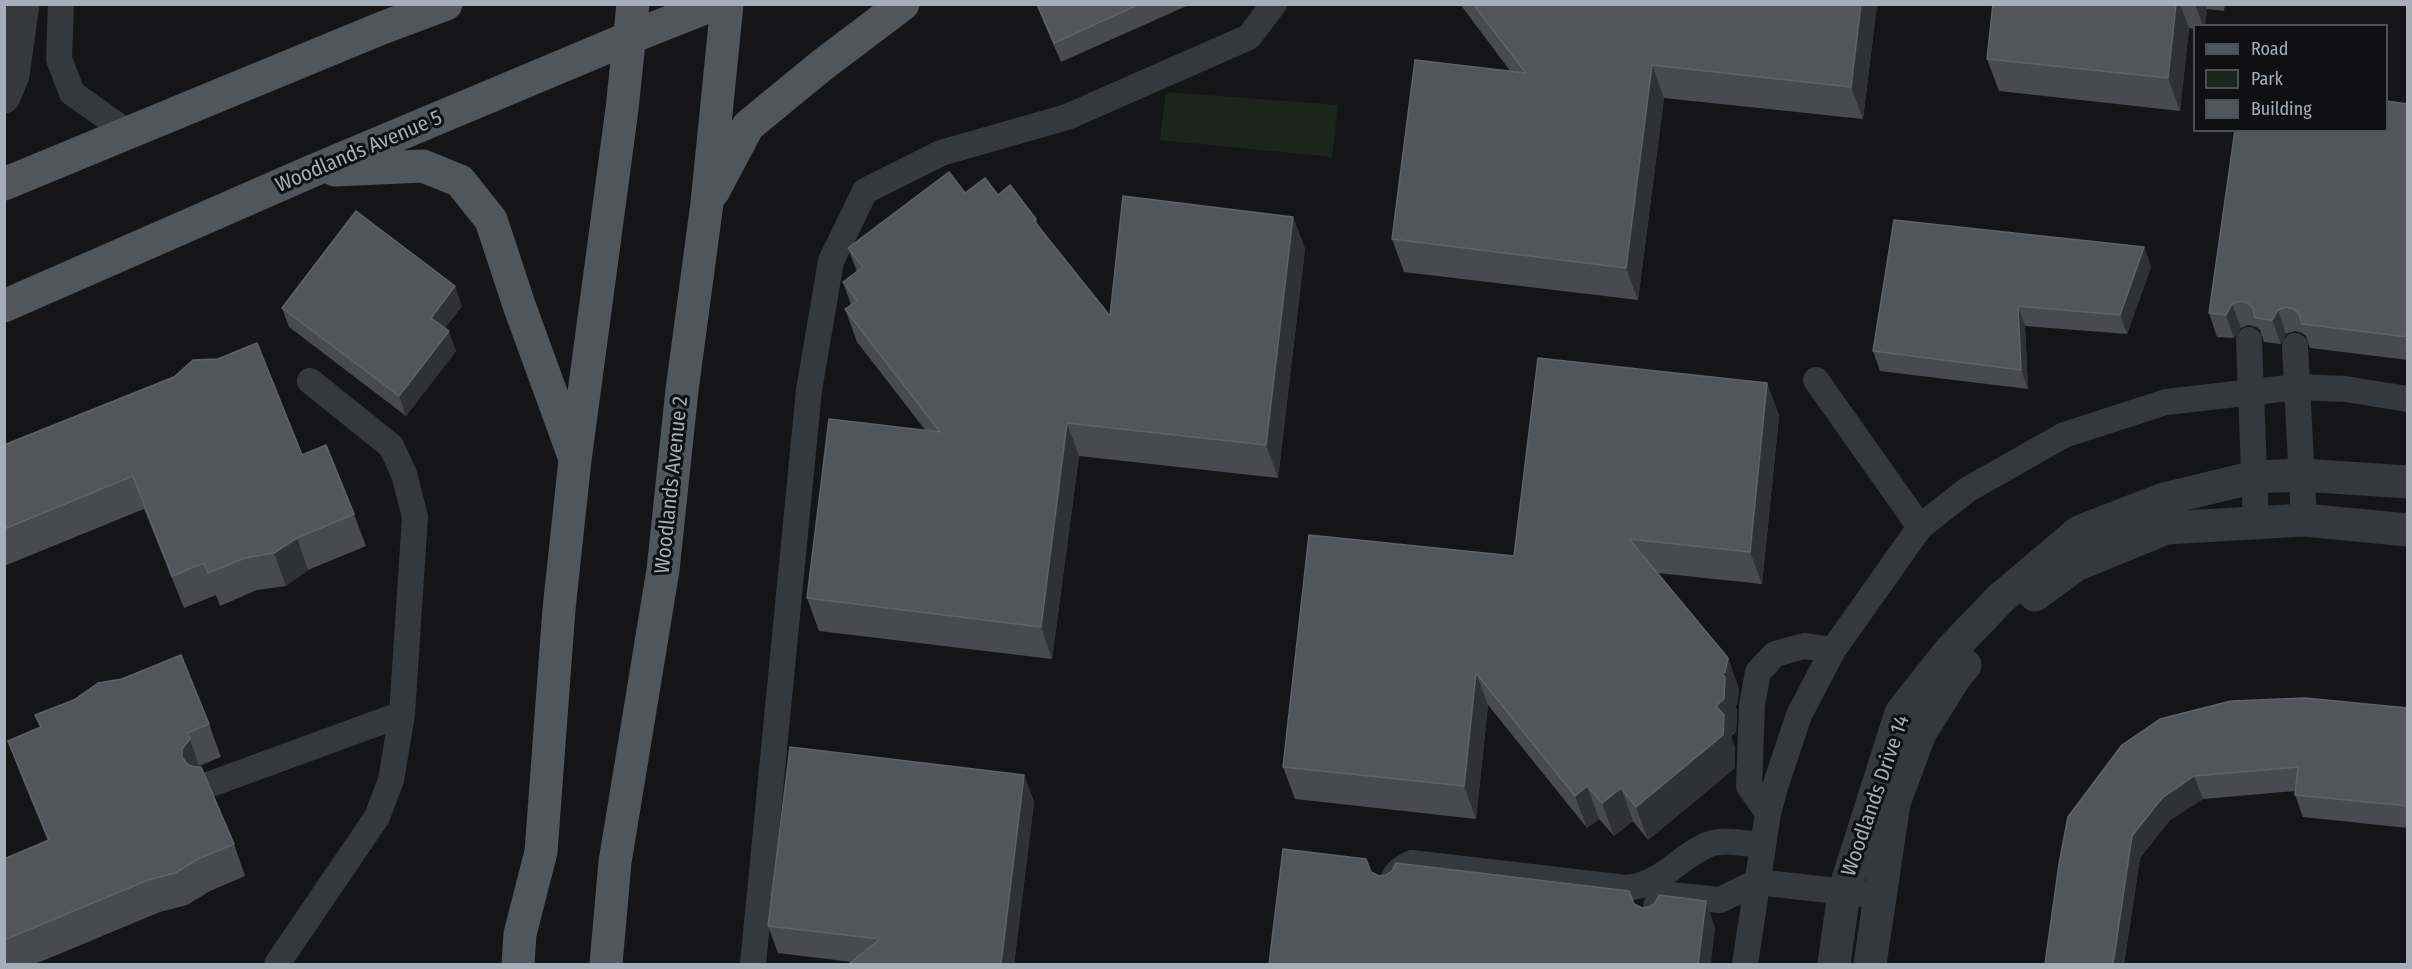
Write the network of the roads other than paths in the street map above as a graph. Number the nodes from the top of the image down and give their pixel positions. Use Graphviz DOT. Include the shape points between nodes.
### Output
graph roads {
  1 [pos="23,4"];
  2 [pos="62,4"];
  3 [pos="446,4"];
  4 [pos="633,4"];
  5 [pos="715,4"];
  6 [pos="727,4"];
  7 [pos="903,4"];
  8 [pos="1274,4"];
  9 [pos="392,16"];
  10 [pos="629,38"];
  11 [pos="4,97"];
  12 [pos="128,132"];
  13 [pos="312,171"];
  14 [pos="4,184"];
  15 [pos="707,203"];
  16 [pos="4,306"];
  17 [pos="2249,340"];
  18 [pos="2295,346"];
  19 [pos="1816,380"];
  20 [pos="310,381"];
  21 [pos="2297,387"];
  22 [pos="2251,392"];
  23 [pos="2408,399"];
  24 [pos="575,460"];
  25 [pos="2301,475"];
  26 [pos="2255,477"];
  27 [pos="2408,482"];
  28 [pos="2304,520"];
  29 [pos="2256,524"];
  30 [pos="1920,527"];
  31 [pos="2408,530"];
  32 [pos="1833,650"];
  33 [pos="402,714"];
  34 [pos="208,785"];
  35 [pos="1768,813"];
  36 [pos="1762,845"];
  37 [pos="1757,882"];
  38 [pos="1391,888"];
  39 [pos="1844,892"];
  40 [pos="1882,896"];
  41 [pos="1654,920"];
  42 [pos="277,964"];
  43 [pos="518,964"];
  44 [pos="606,964"];
  45 [pos="753,964"];
  46 [pos="1744,964"];
  47 [pos="1834,964"];
  48 [pos="1870,964"];
  1 -- 11 [label="street" via="14,75"];
  2 -- 12 [label="lane" via="59,59 72,93"];
  3 -- 9 [label="main road"];
  4 -- 10 [label="main road"];
  5 -- 10 [label="main road, Woodlands Avenue 5"];
  6 -- 15 [label="main road, Woodlands Avenue 2"];
  7 -- 15 [label="main road" via="748,126"];
  8 -- 45 [label="lane" via="1249,37 1067,117 940,153 865,191 831,261 809,390"];
  9 -- 12 [label="main road"];
  10 -- 13 [label="main road, Woodlands Avenue 5"];
  10 -- 24 [label="main road"];
  12 -- 14 [label="main road"];
  13 -- 16 [label="main road, Woodlands Avenue 5"];
  13 -- 24 [label="main road" via="423,166 460,181 491,220"];
  15 -- 44 [label="main road, Woodlands Avenue 2" via="663,570 615,862"];
  17 -- 22 [label="lane"];
  18 -- 21 [label="lane"];
  19 -- 30 [label="lane"];
  20 -- 33 [label="lane" via="391,446 416,517"];
  21 -- 22 [label="lane"];
  21 -- 23 [label="lane" via="2345,389"];
  21 -- 25 [label="lane"];
  22 -- 26 [label="lane"];
  22 -- 30 [label="lane" via="2166,402 2064,435 1967,490"];
  24 -- 43 [label="main road" via="559,609 541,852 520,934"];
  25 -- 26 [label="street, Woodlands Drive 14"];
  25 -- 27 [label="street, Woodlands Drive 14"];
  25 -- 28 [label="lane"];
  26 -- 29 [label="lane"];
  26 -- 39 [label="street, Woodlands Drive 14" via="2164,499 2079,532 2001,598 1950,651 1901,713"];
  28 -- 29 [label="street, Woodlands Drive 14"];
  28 -- 31 [label="street, Woodlands Drive 14"];
  29 -- 40 [label="street, Woodlands Drive 14" via="2166,528 2076,565 2012,613 1957,674 1920,733 1894,803"];
  30 -- 32 [label="lane"];
  32 -- 35 [label="lane" via="1799,715"];
  32 -- 35 [label="lane" via="1804,646 1775,654 1758,672 1752,705 1749,786"];
  33 -- 34 [label="lane"];
  33 -- 42 [label="lane" via="391,780 376,817"];
  35 -- 36 [label="lane"];
  36 -- 37 [label="lane"];
  36 -- 38 [label="lane" via="1708,844 1659,878 1626,888 1412,863 1399,869"];
  37 -- 39 [label="lane"];
  37 -- 41 [label="lane" via="1720,900 1670,895 1657,903"];
  37 -- 46 [label="lane"];
  39 -- 40 [label="lane"];
  39 -- 47 [label="street, Woodlands Drive 14"];
  40 -- 48 [label="street, Woodlands Drive 14"];
}
